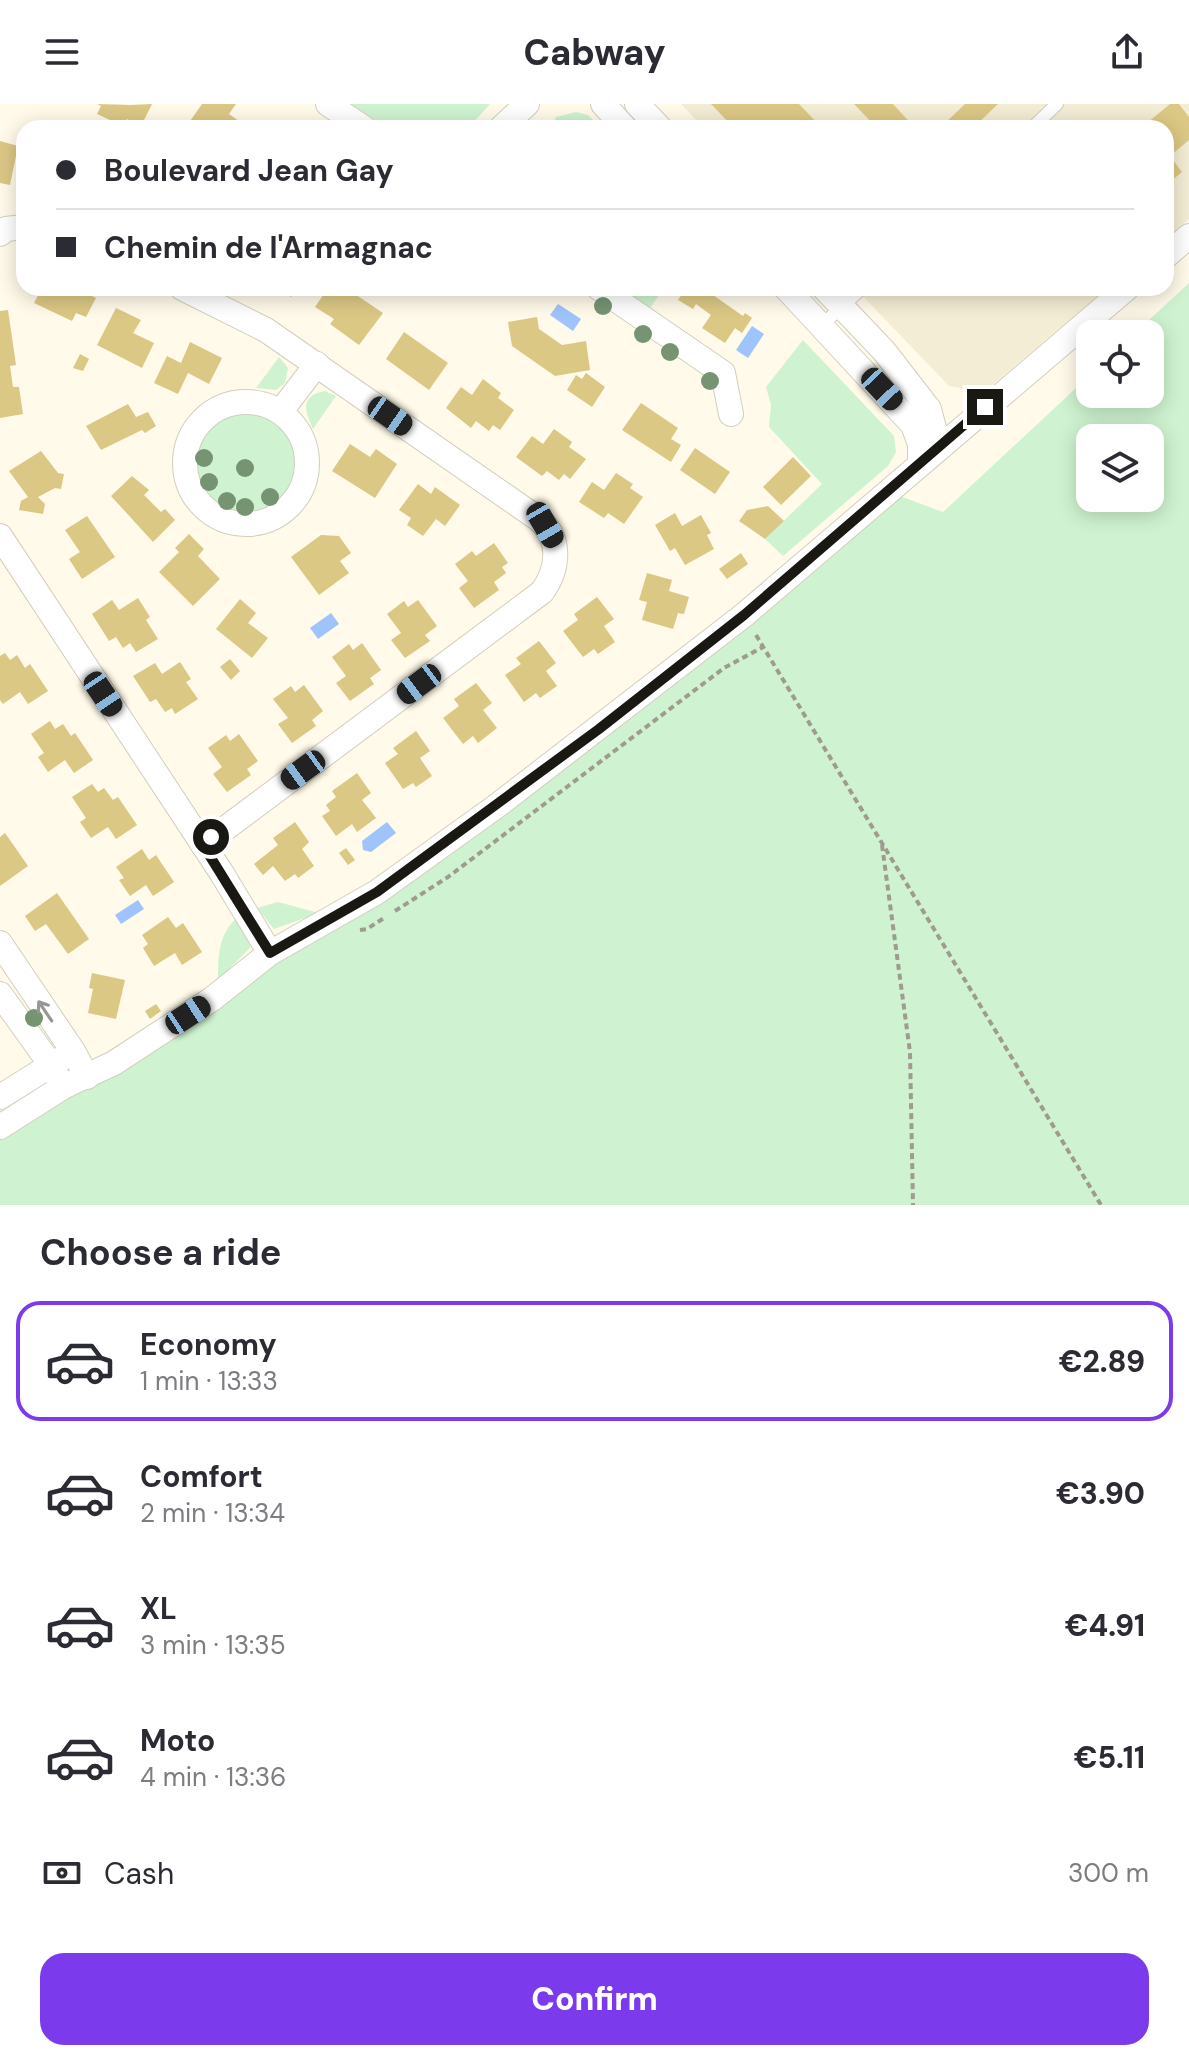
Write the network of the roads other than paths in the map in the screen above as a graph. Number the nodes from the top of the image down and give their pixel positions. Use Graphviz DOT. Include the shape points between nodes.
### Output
graph roads {
  1 [pos="328,104"];
  2 [pos="527,104"];
  3 [pos="603,104"];
  4 [pos="637,104"];
  5 [pos="352,120"];
  6 [pos="510,120"];
  7 [pos="618,120"];
  8 [pos="652,120"];
  9 [pos="198,296"];
  10 [pos="611,296"];
  11 [pos="794,296"];
  12 [pos="832,296"];
  13 [pos="854,296"];
  14 [pos="1118,296"];
  15 [pos="842,307"];
  16 [pos="822,325"];
  17 [pos="317,364"];
  18 [pos="281,411"];
  19 [pos="731,414"];
  20 [pos="920,463"];
  21 [pos="1,540"];
  22 [pos="203,845"];
  23 [pos="0,943"];
  24 [pos="270,953"];
  25 [pos="0,994"];
  26 [pos="73,1051"];
  27 [pos="51,1065"];
  28 [pos="87,1077"];
  29 [pos="63,1087"];
  30 [pos="0,1097"];
  31 [pos="0,1127"];
  1 -- 5 [label="street"];
  2 -- 6 [label="street"];
  3 -- 7 [label="street"];
  4 -- 8 [label="street"];
  9 -- 17 [label="street" via="266,330"];
  10 -- 19 [label="street" via="723,373"];
  11 -- 16 [label="street"];
  12 -- 15 [label="street"];
  13 -- 15 [label="lane"];
  14 -- 20 [label="street"];
  15 -- 16 [label="lane"];
  15 -- 20 [label="street" via="929,409 935,432"];
  16 -- 20 [label="street" via="913,425"];
  17 -- 18 [label="street"];
  17 -- 22 [label="street" via="545,525 554,539 553,577 542,592"];
  18 -- 18 [label="street" via="240,401 219,407 202,420 184,459 196,499 212,514 232,523 253,524 291,506 309,467 297,426"];
  20 -- 24 [label="street" via="744,615 612,719 377,892"];
  21 -- 22 [label="street"];
  22 -- 24 [label="street"];
  26 -- 23 [label="street, one-way"];
  24 -- 28 [label="street" via="212,999"];
  25 -- 27 [label="street"];
  26 -- 27 [label="street"];
  26 -- 28 [label="street"];
  27 -- 29 [label="street"];
  27 -- 30 [label="street"];
  28 -- 29 [label="street"];
  29 -- 31 [label="street"];
}
